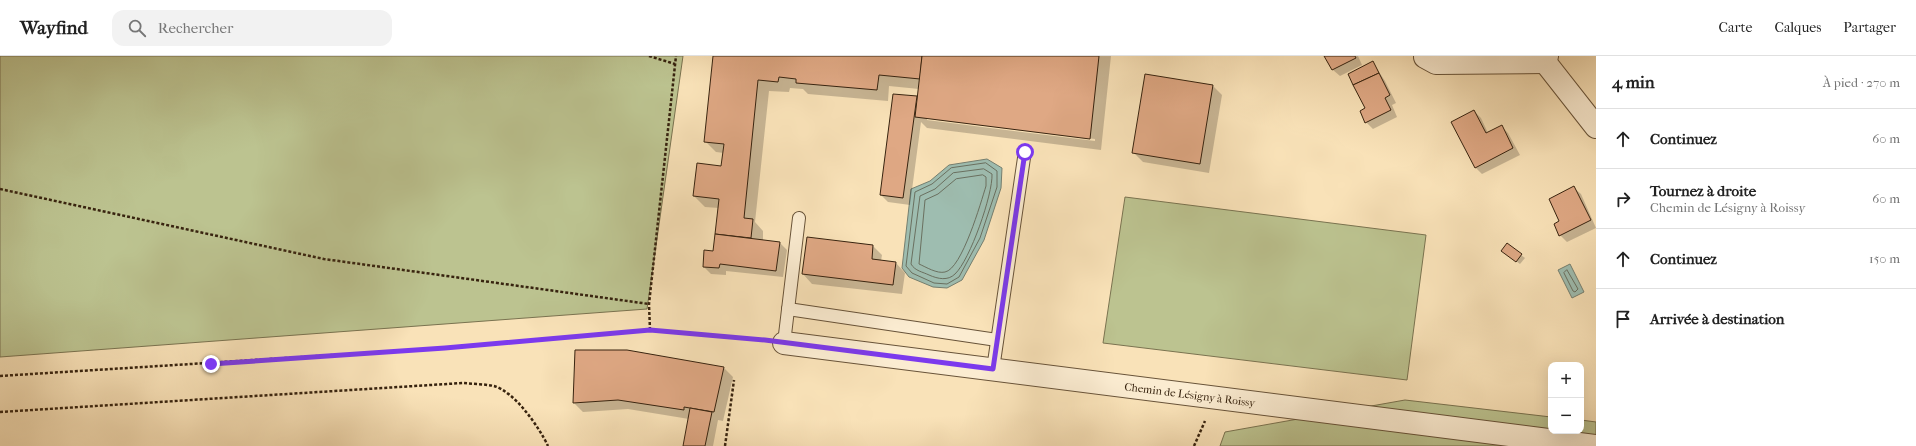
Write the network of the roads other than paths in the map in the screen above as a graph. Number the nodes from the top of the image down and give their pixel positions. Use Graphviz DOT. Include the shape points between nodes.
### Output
graph roads {
  1 [pos="1425,57"];
  2 [pos="1546,59"];
  3 [pos="1596,127"];
  4 [pos="1025,152"];
  5 [pos="799,218"];
  6 [pos="788,309"];
  7 [pos="997,340"];
  8 [pos="784,343"];
  9 [pos="993,369"];
  10 [pos="1596,446"];
  1 -- 2 [label="street" via="1436,63"];
  2 -- 3 [label="street"];
  4 -- 7 [label="lane"];
  5 -- 6 [label="lane"];
  6 -- 7 [label="lane"];
  6 -- 8 [label="lane"];
  7 -- 9 [label="lane"];
  8 -- 9 [label="street, Chemin de Lésigny à Roissy"];
  9 -- 10 [label="street, Chemin de Lésigny à Roissy"];
}
